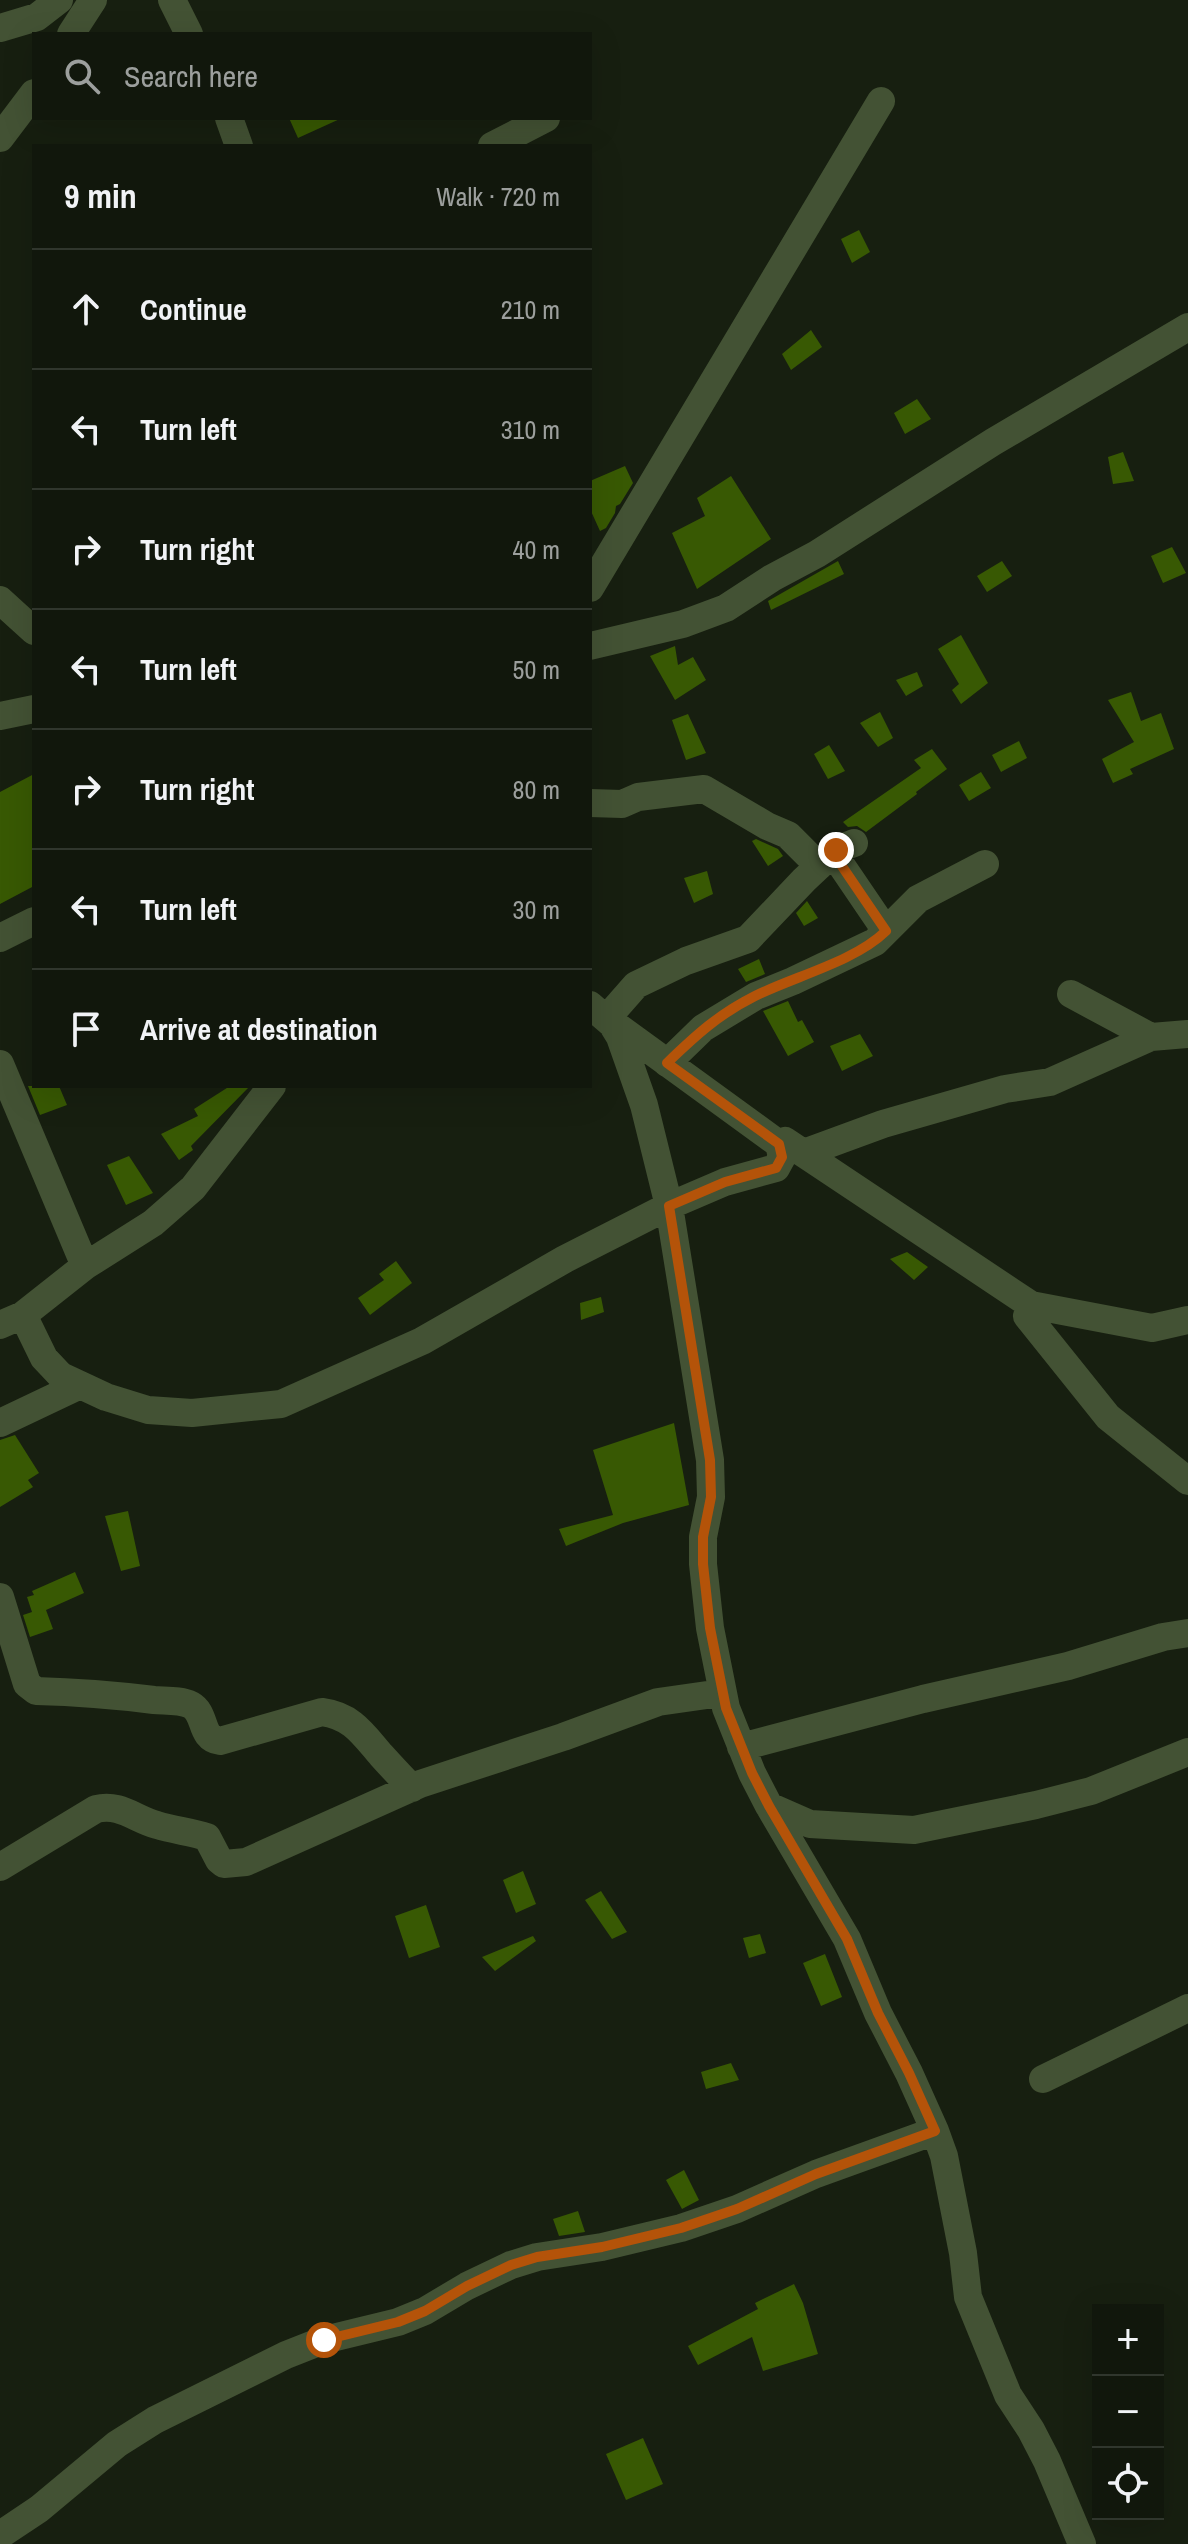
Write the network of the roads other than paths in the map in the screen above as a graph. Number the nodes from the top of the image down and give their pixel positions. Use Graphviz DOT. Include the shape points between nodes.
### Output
graph roads {
  1 [pos="59,0"];
  2 [pos="93,0"];
  3 [pos="172,0"];
  4 [pos="0,28"];
  5 [pos="72,32"];
  6 [pos="188,32"];
  7 [pos="32,96"];
  8 [pos="881,101"];
  9 [pos="230,120"];
  10 [pos="542,120"];
  11 [pos="0,138"];
  12 [pos="238,144"];
  13 [pos="496,144"];
  14 [pos="1188,327"];
  15 [pos="592,585"];
  16 [pos="0,600"];
  17 [pos="32,629"];
  18 [pos="592,646"];
  19 [pos="32,709"];
  20 [pos="0,716"];
  21 [pos="592,803"];
  22 [pos="835,854"];
  23 [pos="985,864"];
  24 [pos="32,922"];
  25 [pos="886,931"];
  26 [pos="0,938"];
  27 [pos="592,991"];
  28 [pos="1071,994"];
  29 [pos="603,1015"];
  30 [pos="1188,1034"];
  31 [pos="1151,1037"];
  32 [pos="667,1063"];
  33 [pos="0,1064"];
  34 [pos="270,1088"];
  35 [pos="791,1148"];
  36 [pos="669,1206"];
  37 [pos="85,1266"];
  38 [pos="1031,1305"];
  39 [pos="12,1320"];
  40 [pos="1188,1320"];
  41 [pos="78,1386"];
  42 [pos="0,1423"];
  43 [pos="1188,1481"];
  44 [pos="0,1597"];
  45 [pos="1188,1633"];
  46 [pos="721,1693"];
  47 [pos="741,1747"];
  48 [pos="1188,1752"];
  49 [pos="412,1788"];
  50 [pos="769,1806"];
  51 [pos="0,1867"];
  52 [pos="1188,2008"];
  53 [pos="1043,2079"];
  54 [pos="935,2131"];
  55 [pos="0,2535"];
  56 [pos="1082,2544"];
  1 -- 4 [label="street" via="37,17"];
  2 -- 5 [label="street"];
  3 -- 6 [label="street"];
  7 -- 11 [label="street"];
  8 -- 15 [label="street"];
  9 -- 12 [label="street"];
  10 -- 13 [label="street"];
  14 -- 18 [label="street" via="726,608"];
  16 -- 17 [label="street"];
  19 -- 20 [label="street"];
  21 -- 22 [label="street" via="622,804 638,797 704,789 767,826"];
  22 -- 25 [label="street"];
  22 -- 29 [label="street" via="748,939 636,985"];
  23 -- 25 [label="street" via="918,899"];
  24 -- 26 [label="street"];
  25 -- 32 [label="street" via="875,942 756,996 703,1028"];
  27 -- 29 [label="street"];
  28 -- 31 [label="street"];
  29 -- 32 [label="street"];
  29 -- 36 [label="street" via="620,1037 644,1105"];
  30 -- 31 [label="street"];
  31 -- 35 [label="street" via="1050,1082 1005,1089"];
  32 -- 35 [label="street"];
  33 -- 37 [label="street"];
  34 -- 37 [label="street" via="193,1188 153,1223"];
  35 -- 36 [label="street" via="776,1168"];
  35 -- 38 [label="street"];
  36 -- 41 [label="street" via="422,1341 281,1404 204,1412 148,1410"];
  36 -- 46 [label="street" via="710,1460 703,1564"];
  37 -- 39 [label="street"];
  38 -- 40 [label="street" via="1152,1328"];
  38 -- 43 [label="street" via="1027,1316 1108,1417"];
  39 -- 41 [label="street" via="61,1376"];
  41 -- 42 [label="street"];
  44 -- 49 [label="street" via="27,1684 36,1691 185,1703 199,1712 206,1735 220,1741 322,1712 336,1714 367,1736"];
  45 -- 47 [label="street"];
  46 -- 47 [label="street"];
  46 -- 49 [label="street" via="658,1702"];
  47 -- 50 [label="street"];
  48 -- 50 [label="street" via="1091,1791 914,1830 810,1824"];
  49 -- 51 [label="street" via="231,1865 219,1860 207,1837 105,1807"];
  50 -- 54 [label="street" via="847,1939"];
  52 -- 53 [label="street"];
  54 -- 55 [label="street" via="681,2228 511,2265 398,2322 286,2355 155,2420"];
  54 -- 56 [label="street" via="968,2297 1008,2395 1047,2461"];
}
